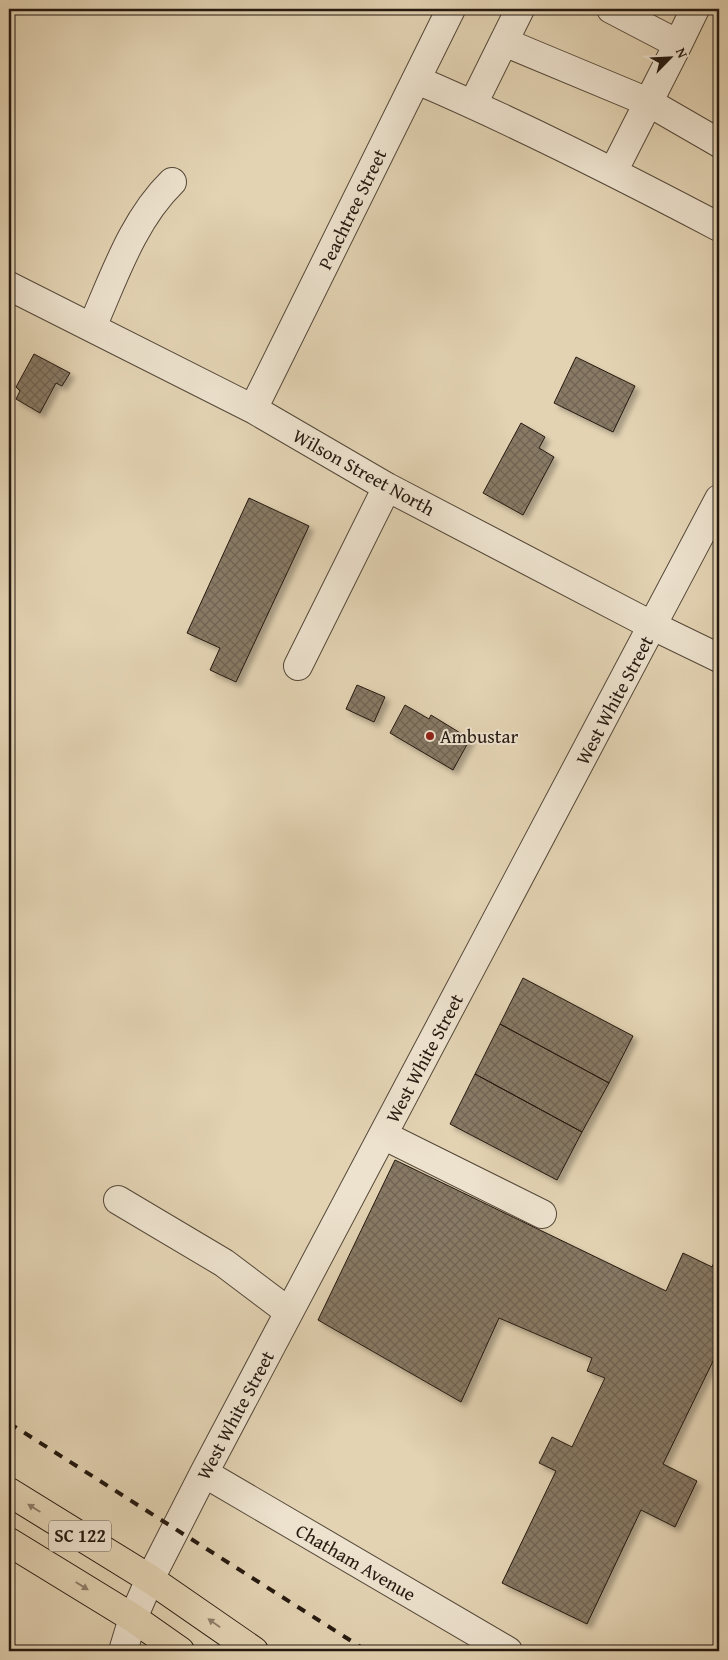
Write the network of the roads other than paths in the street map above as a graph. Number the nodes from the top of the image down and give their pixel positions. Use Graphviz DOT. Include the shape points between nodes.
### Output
graph roads {
  1 [pos="451,9"];
  2 [pos="520,9"];
  3 [pos="611,9"];
  4 [pos="695,9"];
  5 [pos="504,42"];
  6 [pos="678,44"];
  7 [pos="417,80"];
  8 [pos="648,102"];
  9 [pos="473,104"];
  10 [pos="719,143"];
  11 [pos="613,172"];
  12 [pos="172,182"];
  13 [pos="719,226"];
  14 [pos="9,286"];
  15 [pos="92,327"];
  16 [pos="253,410"];
  17 [pos="387,487"];
  18 [pos="719,499"];
  19 [pos="653,626"];
  20 [pos="719,658"];
  21 [pos="298,666"];
  22 [pos="383,1135"];
  23 [pos="118,1200"];
  24 [pos="542,1214"];
  25 [pos="290,1312"];
  26 [pos="204,1473"];
  27 [pos="9,1492"];
  28 [pos="9,1542"];
  29 [pos="150,1579"];
  30 [pos="132,1618"];
  31 [pos="123,1651"];
  32 [pos="180,1651"];
  33 [pos="254,1651"];
  34 [pos="508,1651"];
  1 -- 7 [label="street, Peachtree Street"];
  2 -- 5 [label="street"];
  3 -- 6 [label="street"];
  4 -- 6 [label="street"];
  5 -- 8 [label="street"];
  5 -- 9 [label="street"];
  6 -- 8 [label="street"];
  7 -- 9 [label="street"];
  7 -- 16 [label="street, Peachtree Street"];
  8 -- 10 [label="street"];
  8 -- 11 [label="street"];
  9 -- 11 [label="street"];
  11 -- 13 [label="street"];
  12 -- 15 [label="street" via="160,193 131,240"];
  14 -- 15 [label="street, Wilson Street North"];
  15 -- 16 [label="street, Wilson Street North"];
  16 -- 17 [label="street, Wilson Street North"];
  17 -- 19 [label="street, Wilson Street North"];
  17 -- 21 [label="street"];
  18 -- 19 [label="street, West White Street"];
  19 -- 20 [label="street, Wilson Street North"];
  19 -- 22 [label="street, West White Street"];
  22 -- 24 [label="street"];
  22 -- 25 [label="street, West White Street"];
  23 -- 25 [label="street" via="224,1263"];
  25 -- 26 [label="street, West White Street"];
  26 -- 29 [label="street, West White Street"];
  26 -- 34 [label="street, Chatham Avenue"];
  29 -- 27 [label="main road, SC 122, one-way"];
  28 -- 30 [label="main road, SC 122, one-way"];
  29 -- 30 [label="street, West White Street"];
  33 -- 29 [label="main road, SC 122, one-way"];
  30 -- 31 [label="street, West White Street"];
  30 -- 32 [label="main road, SC 122"];
}
